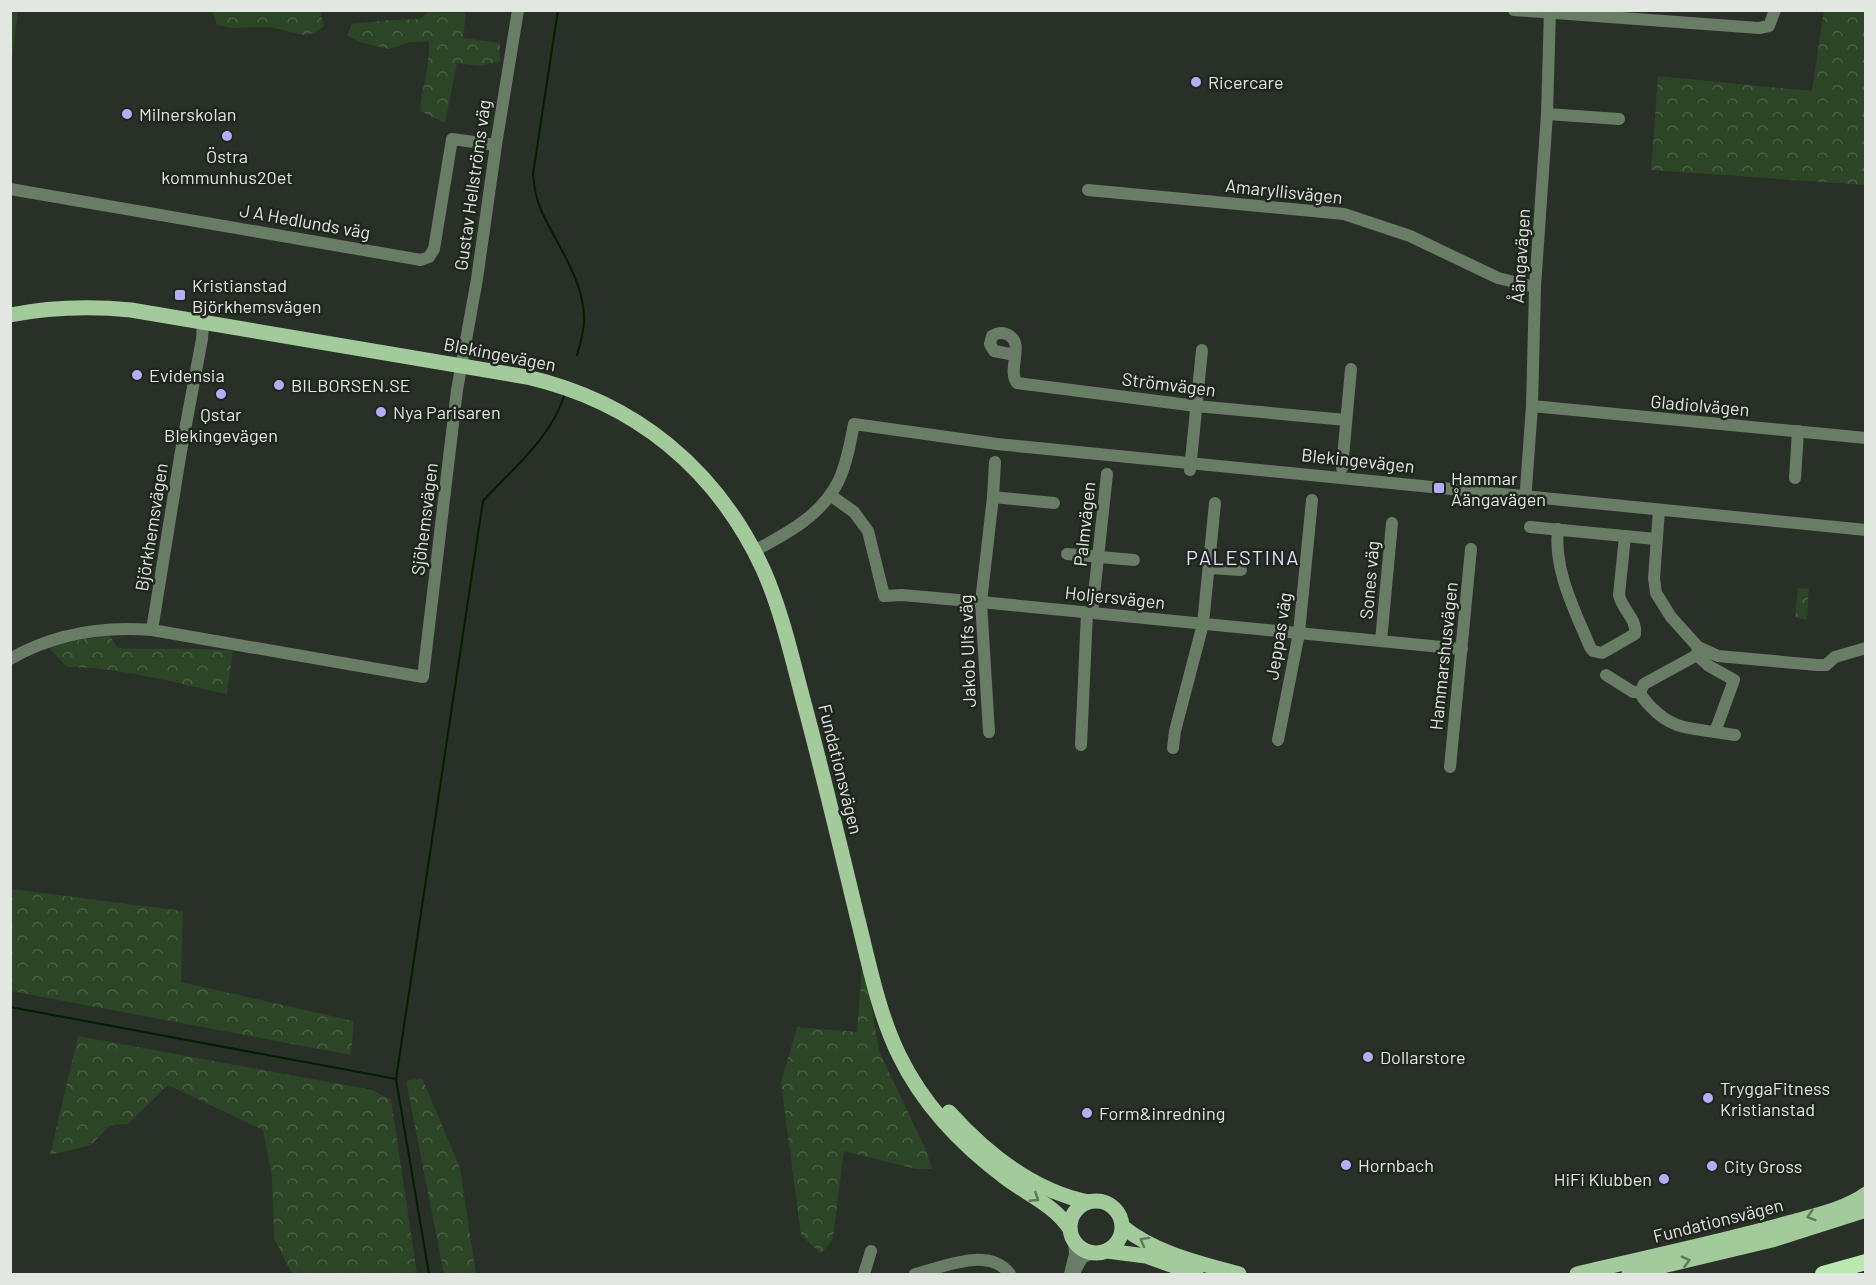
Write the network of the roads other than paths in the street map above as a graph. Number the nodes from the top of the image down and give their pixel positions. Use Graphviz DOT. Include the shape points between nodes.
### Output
graph roads {
  1 [pos="518,10"];
  2 [pos="1514,10"];
  3 [pos="1775,10"];
  4 [pos="1550,12"];
  5 [pos="1547,114"];
  6 [pos="1619,119"];
  7 [pos="496,145"];
  8 [pos="10,189"];
  9 [pos="1088,190"];
  10 [pos="1535,287"];
  11 [pos="10,315"];
  12 [pos="203,323"];
  13 [pos="1202,350"];
  14 [pos="1015,355"];
  15 [pos="461,366"];
  16 [pos="1351,369"];
  17 [pos="1196,406"];
  18 [pos="1532,406"];
  19 [pos="1346,420"];
  20 [pos="1798,431"];
  21 [pos="1866,438"];
  22 [pos="995,462"];
  23 [pos="1190,467"];
  24 [pos="1342,468"];
  25 [pos="1107,474"];
  26 [pos="1795,478"];
  27 [pos="830,495"];
  28 [pos="993,497"];
  29 [pos="1312,500"];
  30 [pos="1526,500"];
  31 [pos="1054,503"];
  32 [pos="1215,503"];
  33 [pos="1659,513"];
  34 [pos="1392,524"];
  35 [pos="1530,527"];
  36 [pos="1558,529"];
  37 [pos="1866,530"];
  38 [pos="1625,536"];
  39 [pos="1866,536"];
  40 [pos="1656,539"];
  41 [pos="1471,549"];
  42 [pos="753,550"];
  43 [pos="1068,554"];
  44 [pos="1099,557"];
  45 [pos="1134,560"];
  46 [pos="1210,568"];
  47 [pos="1241,570"];
  48 [pos="981,602"];
  49 [pos="1090,613"];
  50 [pos="1203,624"];
  51 [pos="152,630"];
  52 [pos="1299,633"];
  53 [pos="1381,641"];
  54 [pos="1866,648"];
  55 [pos="1462,649"];
  56 [pos="1698,651"];
  57 [pos="10,659"];
  58 [pos="1606,675"];
  59 [pos="1640,692"];
  60 [pos="989,732"];
  61 [pos="1715,732"];
  62 [pos="1736,735"];
  63 [pos="1278,740"];
  64 [pos="1081,745"];
  65 [pos="1173,748"];
  66 [pos="1450,767"];
  67 [pos="879,1000"];
  68 [pos="1866,1194"];
  69 [pos="1088,1202"];
  70 [pos="1866,1210"];
  71 [pos="1123,1227"];
  72 [pos="1072,1235"];
  73 [pos="871,1251"];
  74 [pos="1099,1252"];
  75 [pos="1866,1262"];
  76 [pos="864,1275"];
  77 [pos="915,1275"];
  78 [pos="1010,1275"];
  79 [pos="1072,1275"];
  80 [pos="1196,1275"];
  81 [pos="1239,1275"];
  82 [pos="1577,1275"];
  83 [pos="1629,1275"];
  84 [pos="1823,1275"];
  1 -- 7 [label="street, Gustav Hellströms väg"];
  2 -- 4 [label="street"];
  3 -- 4 [label="street" via="1769,26 1759,28"];
  4 -- 5 [label="street, Åängavägen"];
  5 -- 6 [label="street"];
  5 -- 10 [label="street, Åängavägen"];
  7 -- 8 [label="street, J A Hedlunds väg" via="452,139 434,249 422,260"];
  7 -- 15 [label="street, Gustav Hellströms väg"];
  9 -- 10 [label="street, Amaryllisvägen" via="1344,214 1410,236 1498,278"];
  10 -- 18 [label="street, Åängavägen"];
  11 -- 12 [label="main road, Blekingevägen" via="97,307"];
  12 -- 15 [label="main road, Blekingevägen"];
  12 -- 51 [label="street, Björkhemsvägen"];
  13 -- 17 [label="street"];
  14 -- 17 [label="street, Strömvägen" via="1013,374 1017,383"];
  15 -- 42 [label="main road, Blekingevägen" via="526,376 572,389 635,420 698,472 725,505"];
  15 -- 51 [label="street, Sjöhemsvägen" via="423,677"];
  16 -- 19 [label="street"];
  17 -- 19 [label="street, Strömvägen"];
  17 -- 23 [label="street"];
  18 -- 20 [label="street, Gladiolvägen"];
  18 -- 30 [label="street, Åängavägen"];
  19 -- 24 [label="street"];
  20 -- 21 [label="street, Gladiolvägen"];
  20 -- 26 [label="street"];
  22 -- 28 [label="street, Jakob Ulfs väg"];
  23 -- 27 [label="street, Blekingevägen" via="996,451 854,427 843,469"];
  23 -- 30 [label="street, Blekingevägen"];
  25 -- 44 [label="street, Palmvägen"];
  27 -- 42 [label="street, Blekingevägen" via="790,532"];
  27 -- 48 [label="street, Holjersvägen" via="854,512 868,531 884,596"];
  28 -- 31 [label="street"];
  28 -- 48 [label="street, Jakob Ulfs väg"];
  29 -- 52 [label="street, Jeppas väg"];
  30 -- 33 [label="street, Blekingevägen"];
  32 -- 46 [label="street"];
  33 -- 37 [label="street, Blekingevägen"];
  33 -- 39 [label="street, Blekingevägen"];
  33 -- 40 [label="street"];
  34 -- 53 [label="street, Sones väg"];
  35 -- 36 [label="street"];
  36 -- 38 [label="street"];
  36 -- 38 [label="street" via="1556,541 1567,592 1590,647 1602,653 1635,634 1634,621 1619,595"];
  38 -- 40 [label="street"];
  40 -- 56 [label="street" via="1656,593"];
  41 -- 55 [label="street, Hammarshusvägen"];
  42 -- 67 [label="main road, Fundationsvägen" via="783,627"];
  43 -- 44 [label="street"];
  44 -- 45 [label="street"];
  44 -- 49 [label="street, Palmvägen"];
  46 -- 47 [label="street"];
  46 -- 50 [label="street"];
  48 -- 49 [label="street, Holjersvägen"];
  48 -- 60 [label="street, Jakob Ulfs väg"];
  49 -- 50 [label="street, Holjersvägen"];
  49 -- 64 [label="street, Palmvägen"];
  50 -- 52 [label="street, Holjersvägen"];
  50 -- 65 [label="street"];
  51 -- 57 [label="street" via="106,628 80,632 40,644"];
  52 -- 53 [label="street, Holjersvägen"];
  52 -- 63 [label="street, Jeppas väg"];
  53 -- 55 [label="street, Holjersvägen"];
  54 -- 56 [label="street" via="1835,657 1826,665"];
  55 -- 66 [label="street, Hammarshusvägen"];
  56 -- 59 [label="street" via="1644,684"];
  56 -- 61 [label="street" via="1709,666 1734,680"];
  58 -- 59 [label="street" via="1633,692"];
  59 -- 61 [label="street" via="1670,724"];
  61 -- 62 [label="street"];
  67 -- 69 [label="main road, Fundationsvägen" via="922,1078 957,1122 1028,1179 1063,1197"];
  67 -- 72 [label="main road, Fundationsvägen, one-way" via="899,1057 927,1101 992,1168 1056,1212"];
  68 -- 82 [label="main road, Fundationsvägen, one-way" via="1825,1212 1770,1228"];
  69 -- 71 [label="main road" via="1112,1206"];
  69 -- 72 [label="main road" via="1071,1219"];
  83 -- 70 [label="main road, Fundationsvägen, one-way" via="1772,1240"];
  71 -- 74 [label="main road" via="1117,1243"];
  81 -- 71 [label="main road, one-way" via="1158,1248"];
  72 -- 74 [label="main road" via="1082,1249"];
  72 -- 79 [label="street"];
  73 -- 76 [label="street"];
  74 -- 79 [label="street" via="1082,1258"];
  74 -- 80 [label="main road" via="1146,1256"];
  75 -- 84 [label="highway"];
  77 -- 78 [label="street" via="983,1259 999,1264"];
}
